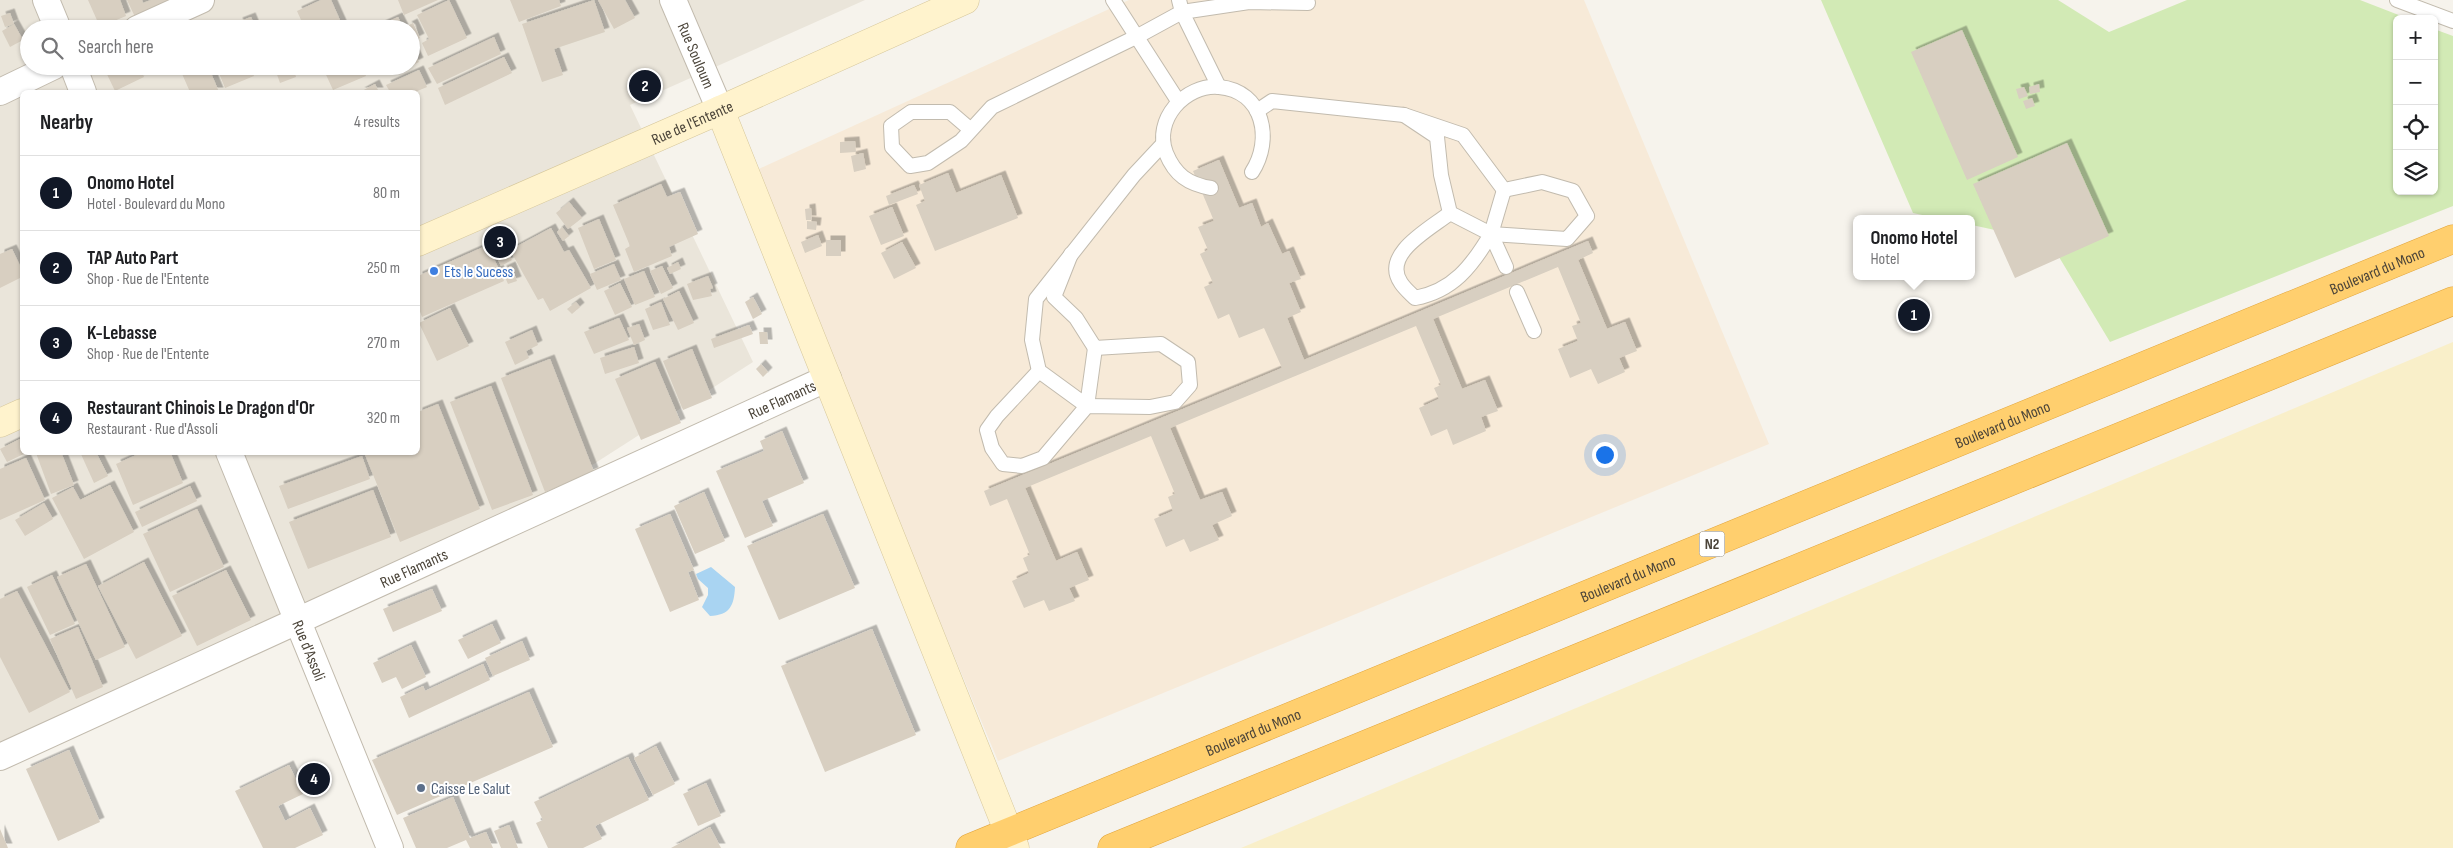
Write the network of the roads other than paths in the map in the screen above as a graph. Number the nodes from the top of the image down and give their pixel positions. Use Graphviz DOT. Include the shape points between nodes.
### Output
graph roads {
  1 [pos="46,0"];
  2 [pos="201,0"];
  3 [pos="673,0"];
  4 [pos="966,0"];
  5 [pos="1113,0"];
  6 [pos="2397,0"];
  7 [pos="1308,3"];
  8 [pos="1180,6"];
  9 [pos="54,20"];
  10 [pos="157,20"];
  11 [pos="2453,21"];
  12 [pos="1138,36"];
  13 [pos="35,75"];
  14 [pos="76,75"];
  15 [pos="1219,87"];
  16 [pos="82,90"];
  17 [pos="0,92"];
  18 [pos="1178,101"];
  19 [pos="720,110"];
  20 [pos="1257,111"];
  21 [pos="1404,114"];
  22 [pos="971,130"];
  23 [pos="1163,144"];
  24 [pos="1252,172"];
  25 [pos="1211,188"];
  26 [pos="1504,190"];
  27 [pos="1450,213"];
  28 [pos="1491,234"];
  29 [pos="2453,239"];
  30 [pos="420,241"];
  31 [pos="1071,254"];
  32 [pos="1506,267"];
  33 [pos="1517,292"];
  34 [pos="2453,301"];
  35 [pos="1534,331"];
  36 [pos="1095,348"];
  37 [pos="1039,371"];
  38 [pos="828,378"];
  39 [pos="1087,406"];
  40 [pos="20,414"];
  41 [pos="0,423"];
  42 [pos="230,455"];
  43 [pos="298,619"];
  44 [pos="0,757"];
  45 [pos="1012,840"];
  46 [pos="390,848"];
  47 [pos="970,848"];
  48 [pos="1112,848"];
  1 -- 9 [label="street"];
  2 -- 10 [label="street"];
  3 -- 19 [label="street, Rue Souloum"];
  4 -- 19 [label="street, Rue de l'Entente"];
  5 -- 12 [label="lane"];
  6 -- 11 [label="lane"];
  7 -- 8 [label="lane"];
  8 -- 12 [label="lane"];
  8 -- 15 [label="lane"];
  12 -- 18 [label="lane"];
  12 -- 22 [label="lane" via="992,107"];
  13 -- 17 [label="street"];
  14 -- 16 [label="street"];
  15 -- 18 [label="lane" via="1198,90"];
  15 -- 20 [label="lane" via="1246,98"];
  18 -- 23 [label="lane" via="1168,115"];
  19 -- 30 [label="street, Rue de l'Entente"];
  19 -- 38 [label="street"];
  20 -- 21 [label="lane" via="1272,101"];
  20 -- 24 [label="lane" via="1265,138"];
  21 -- 26 [label="lane" via="1463,135"];
  21 -- 27 [label="lane" via="1437,137"];
  22 -- 22 [label="lane" via="950,112 911,112 891,126 892,147 910,166 928,163 961,141"];
  23 -- 25 [label="lane" via="1171,166 1183,179"];
  23 -- 31 [label="lane"];
  26 -- 28 [label="lane"];
  26 -- 28 [label="lane" via="1542,182 1573,191 1587,216 1568,239"];
  27 -- 28 [label="lane"];
  27 -- 28 [label="lane" via="1401,252 1395,266 1400,282 1415,298 1432,295 1452,284 1480,253"];
  28 -- 32 [label="lane"];
  29 -- 45 [label="highway, Boulevard du Mono / N2"];
  31 -- 36 [label="lane" via="1054,297 1076,318"];
  31 -- 37 [label="lane" via="1036,298 1032,340"];
  33 -- 35 [label="lane"];
  34 -- 48 [label="highway"];
  36 -- 39 [label="lane"];
  36 -- 39 [label="lane" via="1161,344 1188,362 1190,385 1175,402 1150,408"];
  37 -- 39 [label="lane"];
  37 -- 39 [label="lane" via="987,430 992,448 1003,464 1022,466 1043,458"];
  38 -- 43 [label="street, Rue Flamants"];
  38 -- 45 [label="street"];
  40 -- 41 [label="street"];
  42 -- 43 [label="street, Rue d'Assoli"];
  43 -- 44 [label="street, Rue Flamants"];
  43 -- 46 [label="street, Rue d'Assoli"];
  45 -- 47 [label="highway, Boulevard du Mono / N2"];
}
